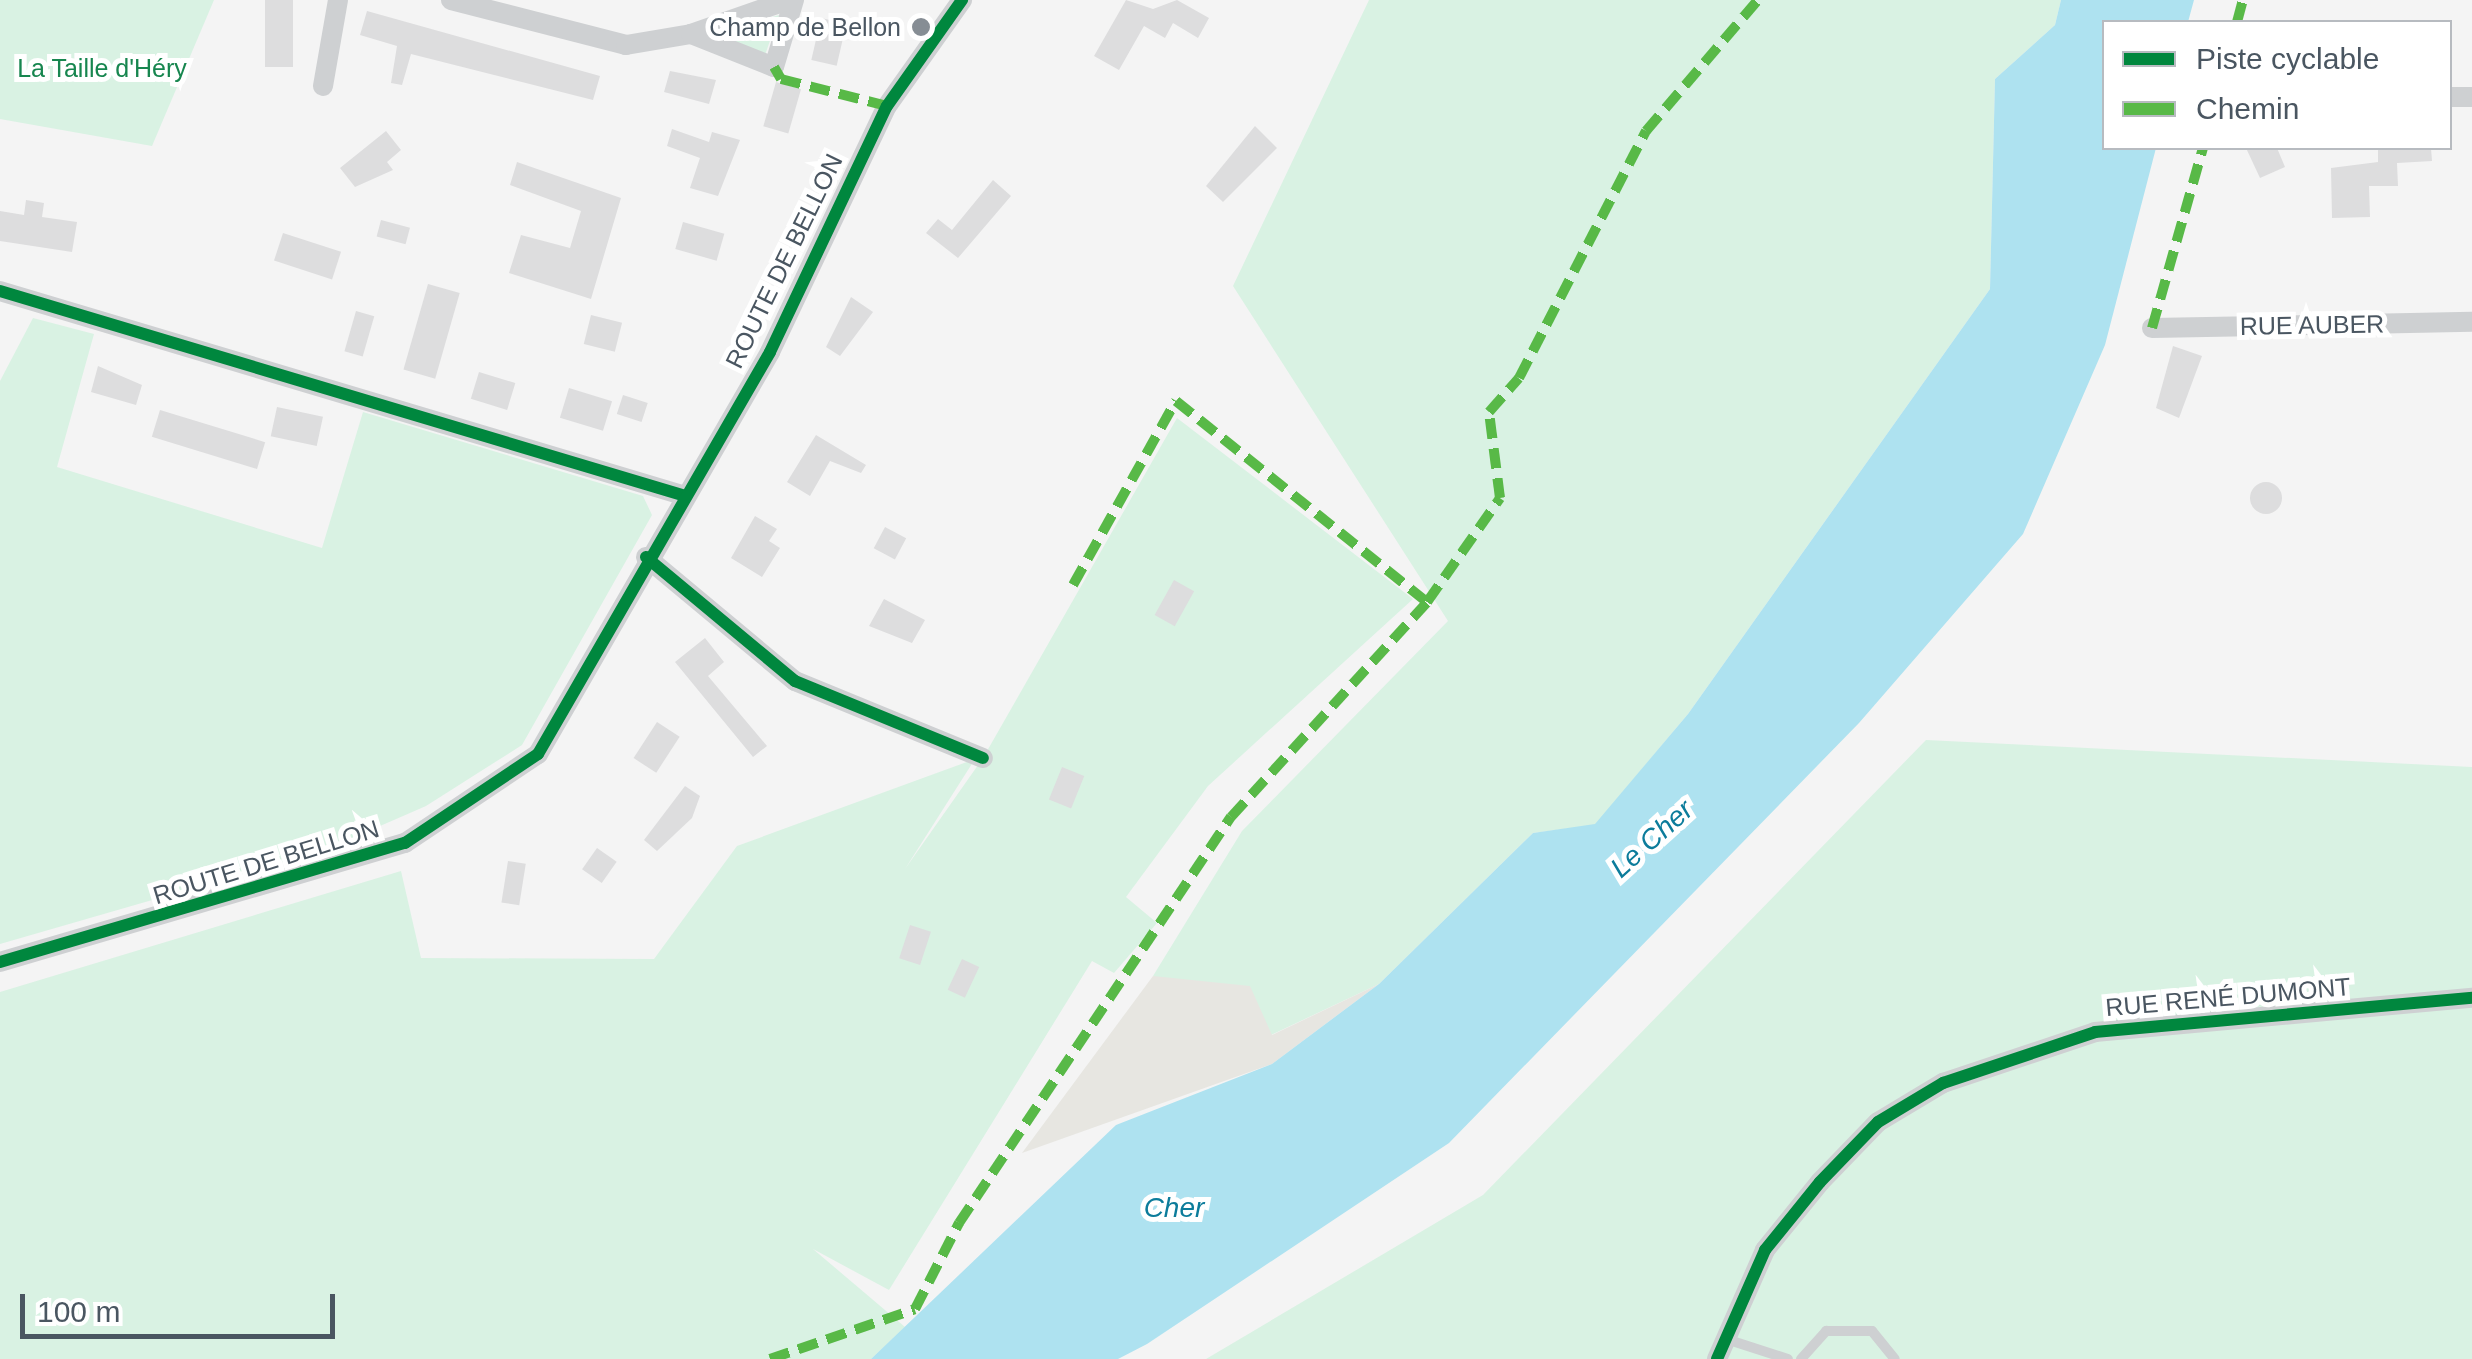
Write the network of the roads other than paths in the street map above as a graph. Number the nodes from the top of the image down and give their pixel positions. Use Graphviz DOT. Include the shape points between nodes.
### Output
graph roads {
  1 [pos="338,0"];
  2 [pos="451,0"];
  3 [pos="792,0"];
  4 [pos="962,0"];
  5 [pos="691,34"];
  6 [pos="324,86"];
  7 [pos="0,291"];
  8 [pos="2472,322"];
  9 [pos="2152,328"];
  10 [pos="682,495"];
  11 [pos="646,556"];
  12 [pos="983,758"];
  13 [pos="0,962"];
  14 [pos="2472,998"];
  15 [pos="1726,1338"];
  16 [pos="1716,1359"];
  17 [pos="1788,1359"];
  18 [pos="1801,1359"];
  19 [pos="1895,1359"];
  1 -- 6 [label="street"];
  2 -- 5 [label="street" via="626,46"];
  3 -- 5 [label="street"];
  3 -- 5 [label="street" via="774,68"];
  4 -- 10 [label="street, ROUTE DE BELLON" via="888,106 770,352"];
  7 -- 10 [label="street" via="44,298"];
  8 -- 9 [label="street, RUE AUBER"];
  10 -- 11 [label="street, ROUTE DE BELLON"];
  11 -- 12 [label="street" via="795,681"];
  11 -- 13 [label="street, ROUTE DE BELLON" via="582,690 538,754 472,803 406,843 300,880"];
  14 -- 15 [label="street, RUE RENÉ DUMONT" via="2095,1032 1943,1083 1878,1122 1820,1182 1765,1250"];
  15 -- 16 [label="street, RUE RENÉ DUMONT"];
  15 -- 17 [label="lane"];
  18 -- 19 [label="lane" via="1826,1331 1872,1331"];
}
